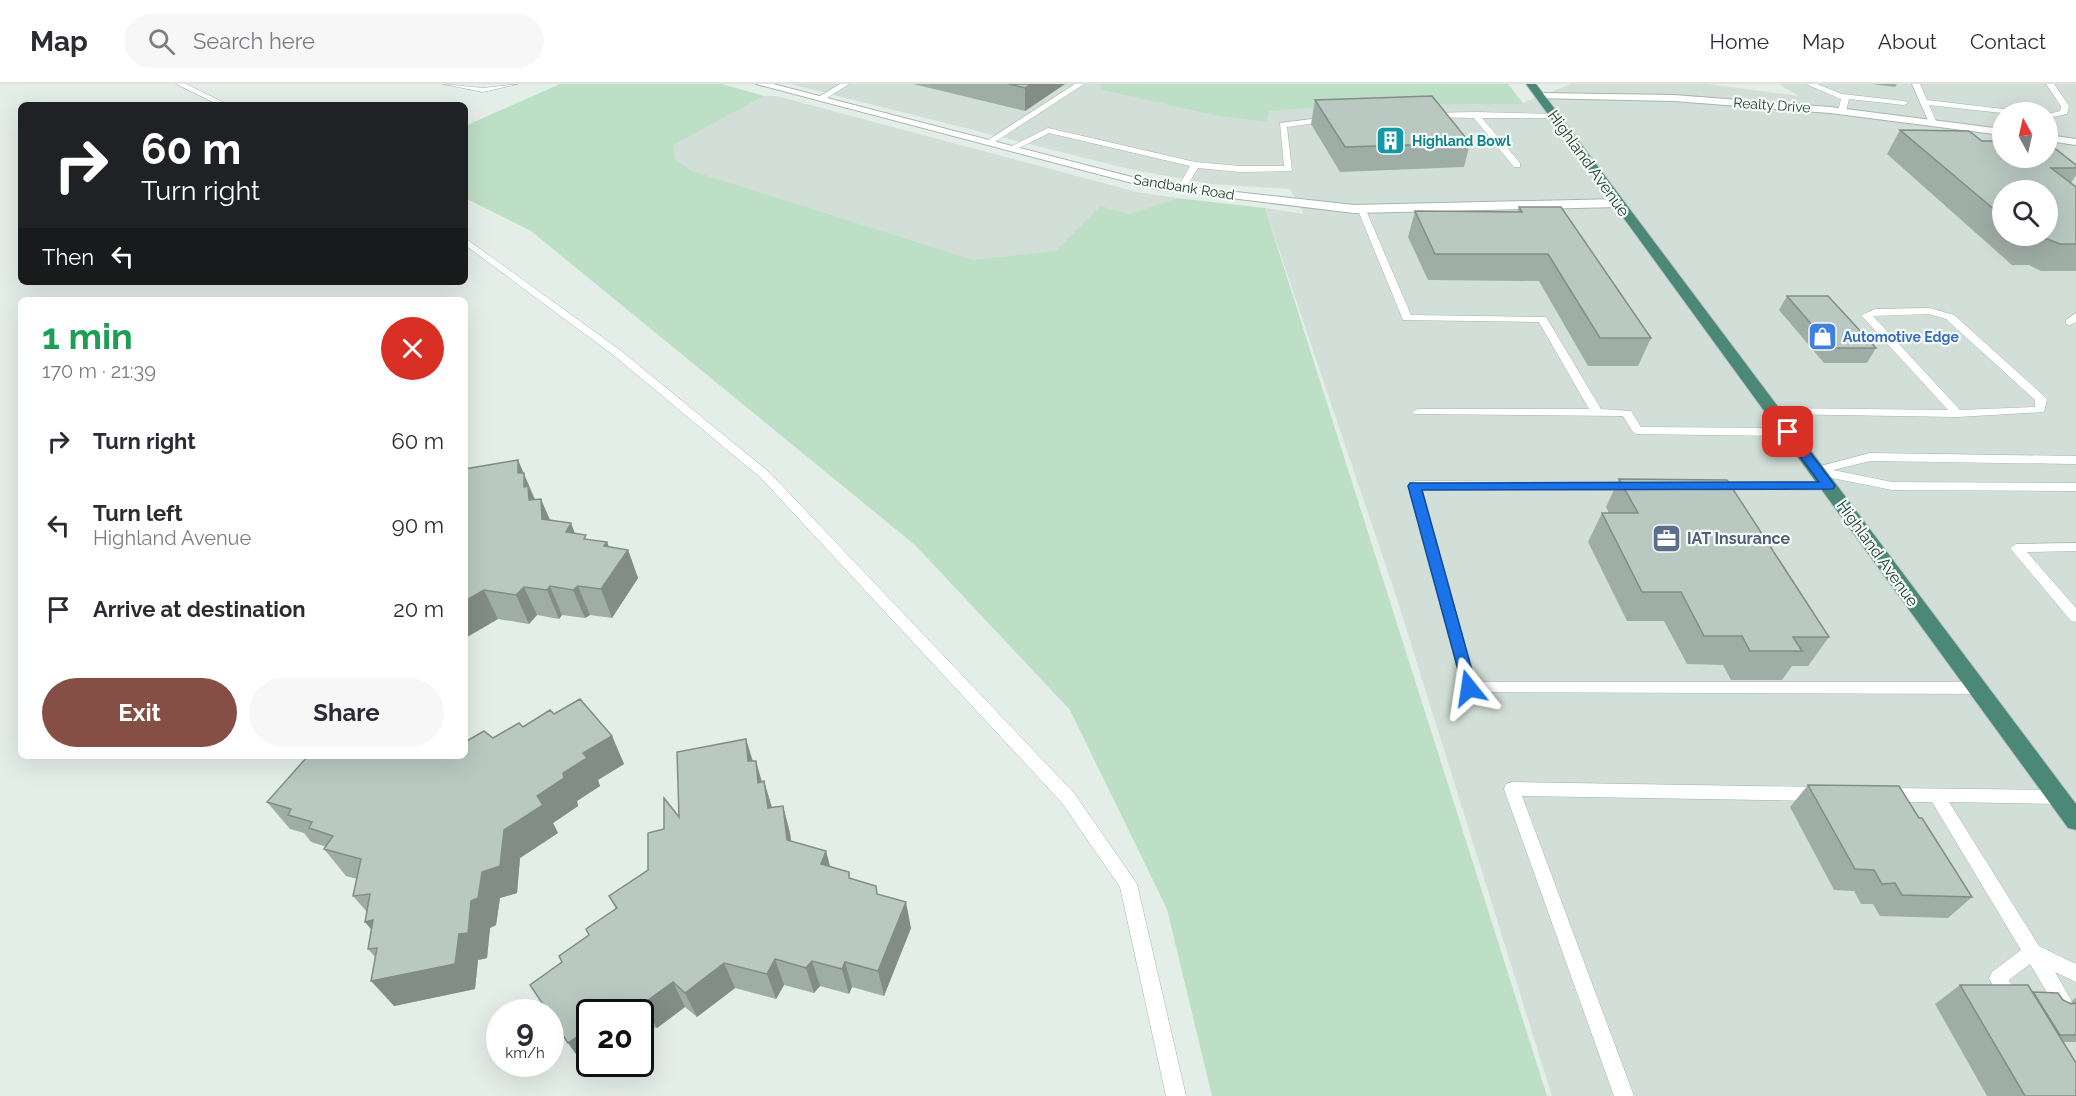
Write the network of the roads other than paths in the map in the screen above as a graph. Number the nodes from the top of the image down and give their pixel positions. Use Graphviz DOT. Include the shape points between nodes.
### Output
graph roads {
  1 [pos="180,84"];
  2 [pos="447,84"];
  3 [pos="514,84"];
  4 [pos="761,84"];
  5 [pos="845,84"];
  6 [pos="1080,84"];
  7 [pos="1810,84"];
  8 [pos="1916,84"];
  9 [pos="2050,84"];
  10 [pos="780,86"];
  11 [pos="1535,90"];
  12 [pos="1843,96"];
  13 [pos="819,99"];
  14 [pos="219,102"];
  15 [pos="1924,102"];
  16 [pos="1904,103"];
  17 [pos="1992,110"];
  18 [pos="1842,111"];
  19 [pos="1475,114"];
  20 [pos="2058,114"];
  21 [pos="1417,116"];
  22 [pos="1554,116"];
  23 [pos="1335,118"];
  24 [pos="1933,123"];
  25 [pos="1992,131"];
  26 [pos="2058,139"];
  27 [pos="988,142"];
  28 [pos="2076,142"];
  29 [pos="1012,148"];
  30 [pos="1195,165"];
  31 [pos="1517,165"];
  32 [pos="1181,189"];
  33 [pos="1618,203"];
  34 [pos="1361,208"];
  35 [pos="468,243"];
  36 [pos="1772,411"];
  37 [pos="1418,412"];
  38 [pos="1597,412"];
  39 [pos="1957,414"];
  40 [pos="1788,432"];
  41 [pos="2076,460"];
  42 [pos="1817,471"];
  43 [pos="1647,486"];
  44 [pos="1693,486"];
  45 [pos="1828,486"];
  46 [pos="2076,487"];
  47 [pos="2076,548"];
  48 [pos="2076,617"];
  49 [pos="1978,688"];
  50 [pos="1832,794"];
  51 [pos="1867,794"];
  52 [pos="1936,795"];
  53 [pos="2059,797"];
  54 [pos="2076,821"];
  55 [pos="2032,952"];
  56 [pos="2076,973"];
  57 [pos="2062,1000"];
  58 [pos="2020,1016"];
  59 [pos="1176,1096"];
  60 [pos="1624,1096"];
  1 -- 14 [label="lane"];
  2 -- 3 [label="lane" via="483,90"];
  4 -- 10 [label="street, Sandbank Road"];
  5 -- 13 [label="lane"];
  6 -- 27 [label="lane"];
  7 -- 12 [label="lane"];
  8 -- 15 [label="lane"];
  9 -- 20 [label="lane" via="2065,106 2064,112"];
  10 -- 13 [label="street, Sandbank Road"];
  11 -- 18 [label="street, Realty Drive"];
  11 -- 22 [label="highway, Highland Avenue"];
  12 -- 16 [label="lane"];
  12 -- 18 [label="lane"];
  13 -- 27 [label="street, Sandbank Road"];
  15 -- 17 [label="lane"];
  15 -- 24 [label="lane"];
  18 -- 24 [label="street, Realty Drive"];
  19 -- 21 [label="lane"];
  19 -- 22 [label="lane"];
  19 -- 31 [label="lane"];
  22 -- 33 [label="highway, Highland Avenue"];
  23 -- 30 [label="lane" via="1283,125 1288,169 1240,170"];
  24 -- 25 [label="street, Realty Drive"];
  26 -- 28 [label="street"];
  27 -- 29 [label="street, Sandbank Road"];
  29 -- 30 [label="lane" via="1048,130"];
  29 -- 32 [label="street, Sandbank Road" via="1155,186"];
  30 -- 32 [label="lane"];
  32 -- 34 [label="street, Sandbank Road"];
  33 -- 34 [label="street, Sandbank Road"];
  33 -- 36 [label="highway, Highland Avenue"];
  34 -- 38 [label="lane" via="1407,318 1542,319"];
  35 -- 59 [label="lane" via="616,352 765,475 1068,798 1128,884"];
  36 -- 39 [label="lane"];
  36 -- 40 [label="highway, Highland Avenue"];
  37 -- 38 [label="lane"];
  38 -- 40 [label="lane" via="1627,413 1637,430"];
  39 -- 39 [label="lane" via="1949,406 1866,315 1930,311 1950,317 2041,399 2040,410"];
  40 -- 42 [label="highway, Highland Avenue"];
  41 -- 42 [label="lane" via="1869,457"];
  42 -- 45 [label="highway, Highland Avenue"];
  42 -- 46 [label="lane" via="1892,486"];
  43 -- 49 [label="lane" via="1415,486 1469,688"];
  44 -- 45 [label="lane"];
  45 -- 49 [label="highway, Highland Avenue"];
  47 -- 48 [label="lane" via="2016,548"];
  49 -- 53 [label="highway, Highland Avenue"];
  50 -- 60 [label="lane" via="1512,789"];
  51 -- 52 [label="lane"];
  52 -- 53 [label="lane"];
  52 -- 55 [label="lane"];
  53 -- 54 [label="highway, Highland Avenue"];
  55 -- 56 [label="lane"];
  55 -- 57 [label="lane"];
  55 -- 58 [label="lane" via="1998,978"];
}
